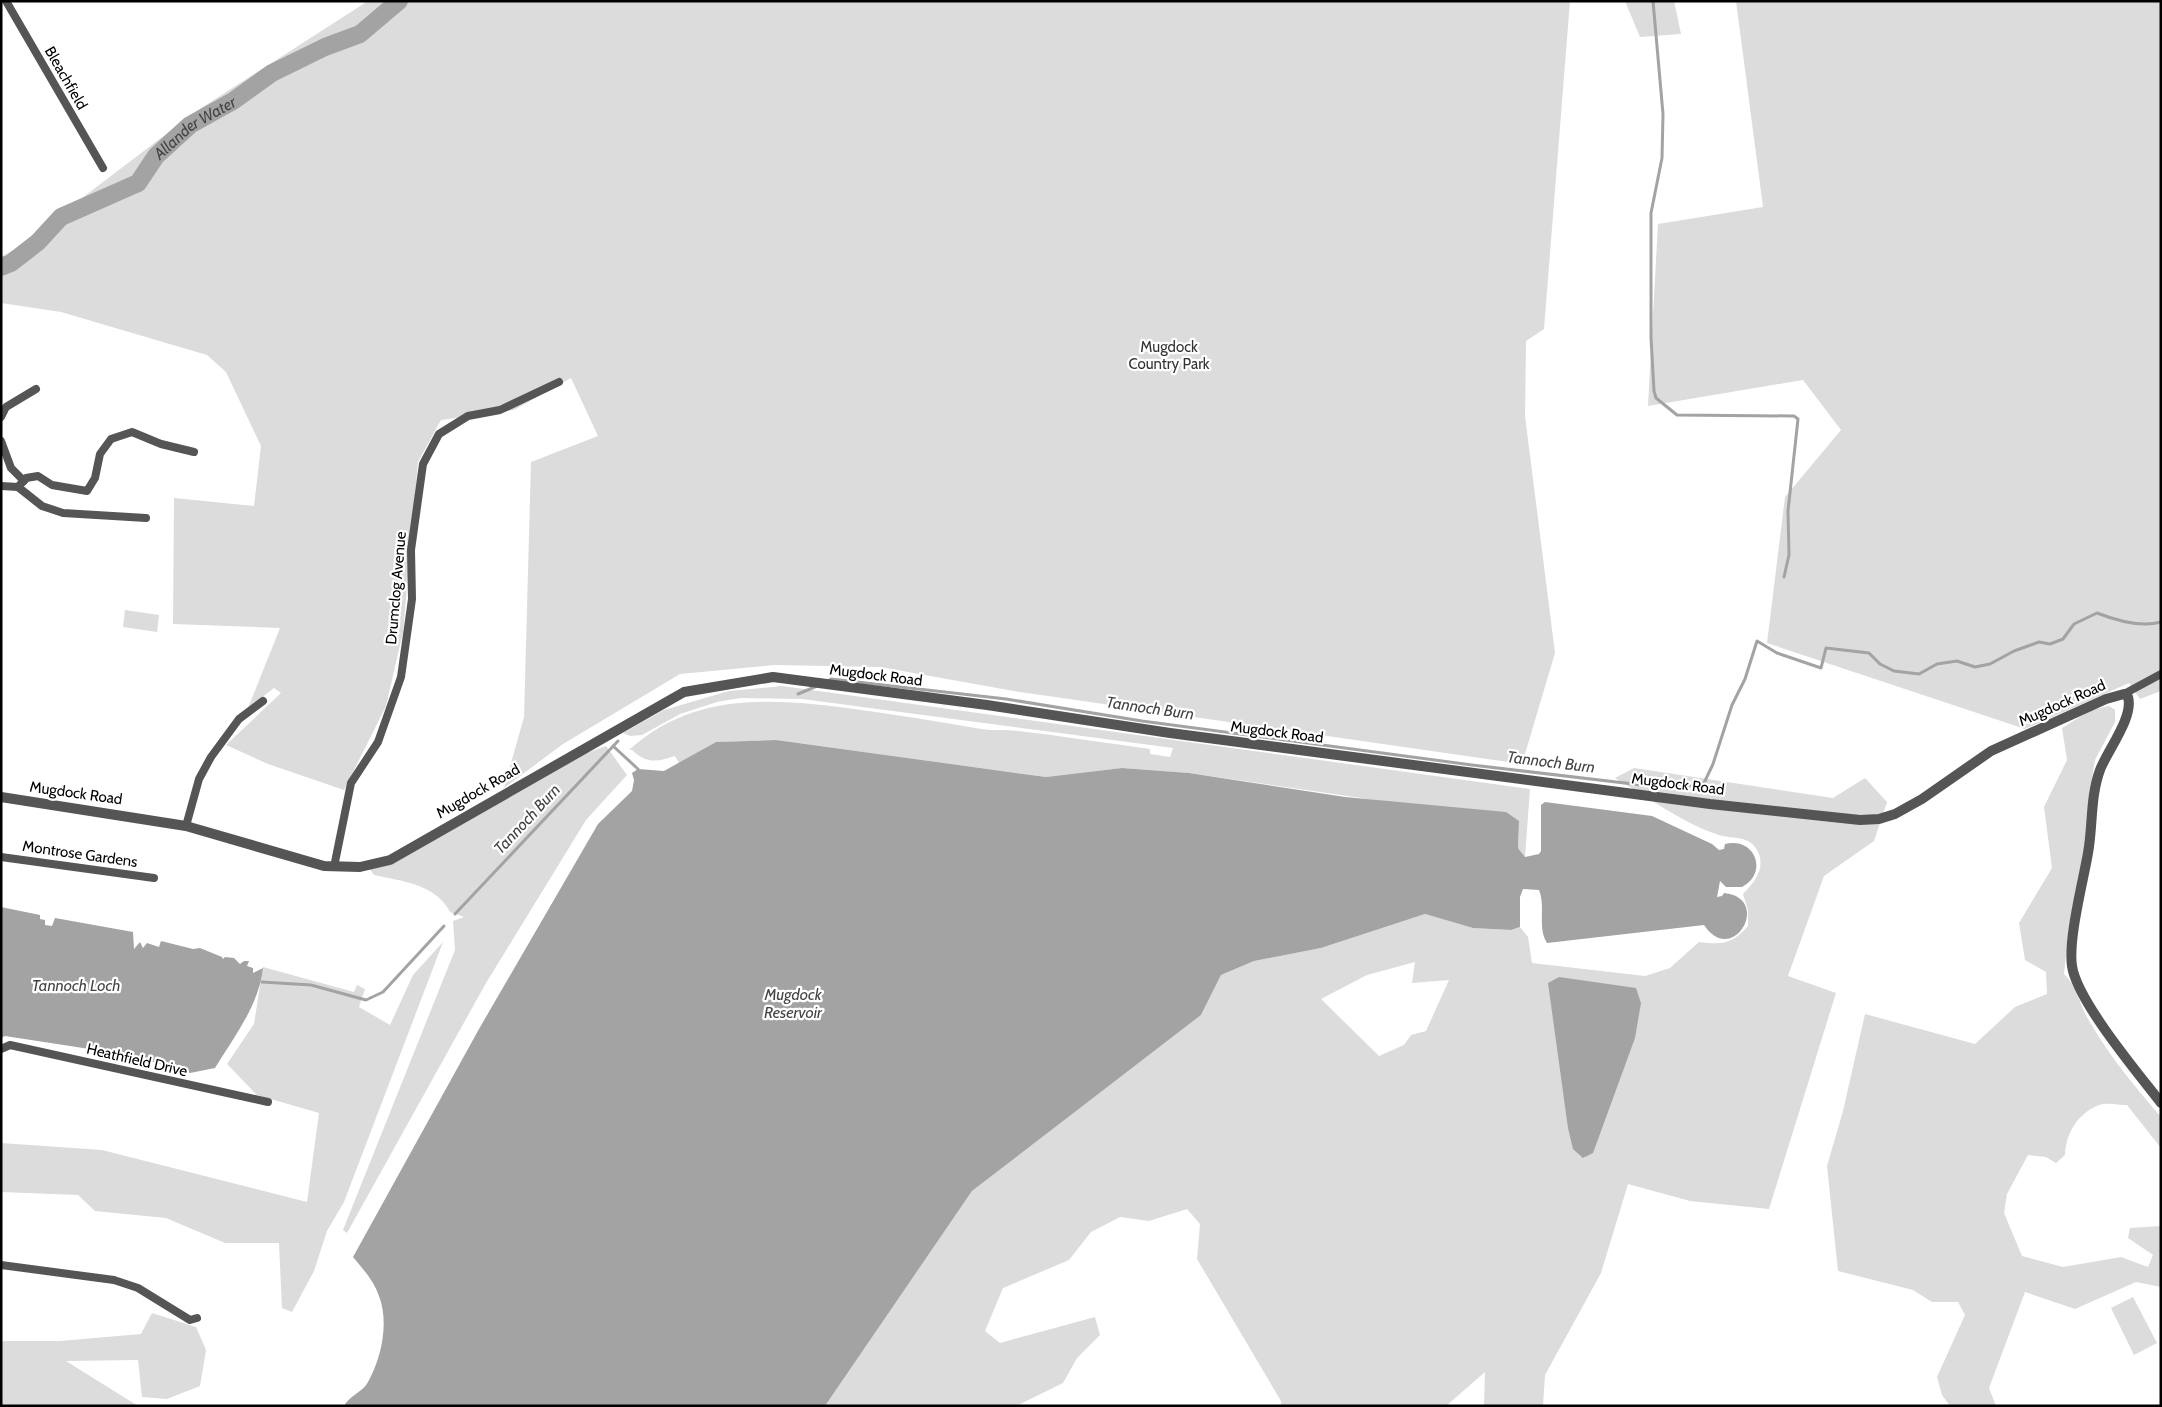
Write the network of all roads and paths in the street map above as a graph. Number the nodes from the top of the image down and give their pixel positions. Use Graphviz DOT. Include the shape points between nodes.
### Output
graph roads {
  1 [pos="6,1"];
  2 [pos="103,168"];
  3 [pos="559,382"];
  4 [pos="36,388"];
  5 [pos="1,417"];
  6 [pos="1,441"];
  7 [pos="194,452"];
  8 [pos="24,481"];
  9 [pos="1,486"];
  10 [pos="18,487"];
  11 [pos="146,518"];
  12 [pos="2161,674"];
  13 [pos="2124,694"];
  14 [pos="263,701"];
  15 [pos="1,797"];
  16 [pos="186,826"];
  17 [pos="1,857"];
  18 [pos="334,867"];
  19 [pos="154,878"];
  20 [pos="1,1048"];
  21 [pos="268,1102"];
  22 [pos="2161,1103"];
  23 [pos="1,1264"];
  24 [pos="197,1318"];
  1 -- 2 [label="street, Bleachfield"];
  3 -- 18 [label="street, Drumclog Avenue" via="500,410 468,416 439,434 423,464 411,550 412,599 401,677 378,742 351,783"];
  4 -- 5 [label="street" via="6,407"];
  6 -- 8 [label="street" via="11,468"];
  7 -- 8 [label="street" via="161,444 132,432 111,439 100,454 95,478 87,491 52,485 38,476"];
  8 -- 10 [label="street"];
  9 -- 10 [label="street"];
  10 -- 11 [label="street" via="42,506 63,512"];
  12 -- 13 [label="street"];
  13 -- 18 [label="street, Mugdock Road" via="1991,751 1895,814 1860,820 1710,804 1170,733 773,677 684,692 390,860 360,868"];
  13 -- 22 [label="street, Mugdock Road" via="2128,697 2129,711 2099,771 2092,802 2090,841 2072,942 2072,967 2100,1021"];
  14 -- 16 [label="street" via="239,719 211,757 200,779"];
  15 -- 16 [label="street, Mugdock Road"];
  16 -- 18 [label="street, Mugdock Road"];
  17 -- 19 [label="street, Montrose Gardens"];
  20 -- 21 [label="street, Heathfield Drive" via="10,1045"];
  23 -- 24 [label="street" via="114,1280 138,1288 190,1320"];
}
